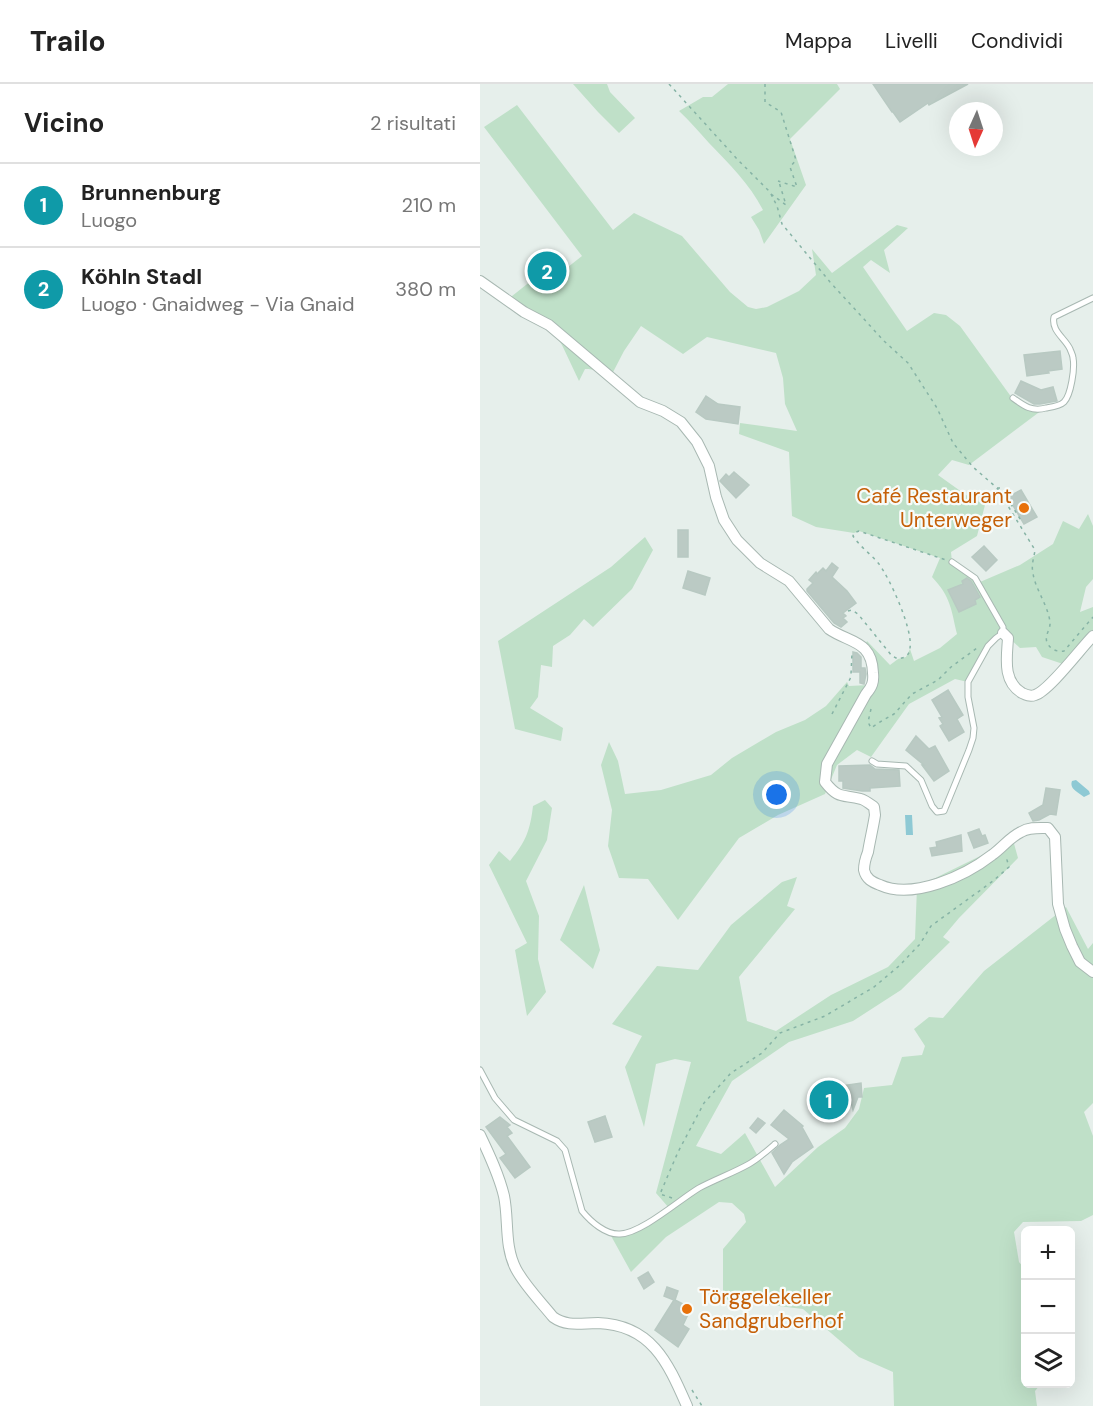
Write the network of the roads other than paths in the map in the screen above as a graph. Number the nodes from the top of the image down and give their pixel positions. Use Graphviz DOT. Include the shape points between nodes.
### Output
graph roads {
  1 [pos="480,281"];
  2 [pos="1093,298"];
  3 [pos="1013,398"];
  4 [pos="952,562"];
  5 [pos="1003,630"];
  6 [pos="1093,636"];
  7 [pos="872,761"];
  8 [pos="1093,972"];
  9 [pos="480,1070"];
  10 [pos="480,1135"];
  11 [pos="775,1144"];
  12 [pos="687,1406"];
  1 -- 8 [label="street" via="549,325 640,402 681,422 709,466 724,520 737,540 760,563 789,581 829,629 866,649 873,662 872,686 827,764 825,782 832,792 862,799 874,807 864,868 867,878 887,889 921,888 972,869 1022,831 1048,828 1055,837 1058,904 1065,929 1080,962"];
  2 -- 3 [label="lane" via="1054,317 1053,323 1074,358 1072,384 1065,402 1034,410"];
  4 -- 5 [label="lane" via="975,578"];
  5 -- 6 [label="street" via="1008,638 1008,679 1027,696 1046,688"];
  5 -- 7 [label="lane" via="988,646 968,682 973,738 944,811 937,812 921,780 906,766"];
  9 -- 11 [label="lane" via="495,1098 514,1120 557,1141 565,1150 582,1211 610,1233 623,1234 645,1226 699,1189 751,1163"];
  10 -- 12 [label="street" via="503,1194 509,1246 523,1280 559,1321 613,1325 648,1341 663,1358"];
}
